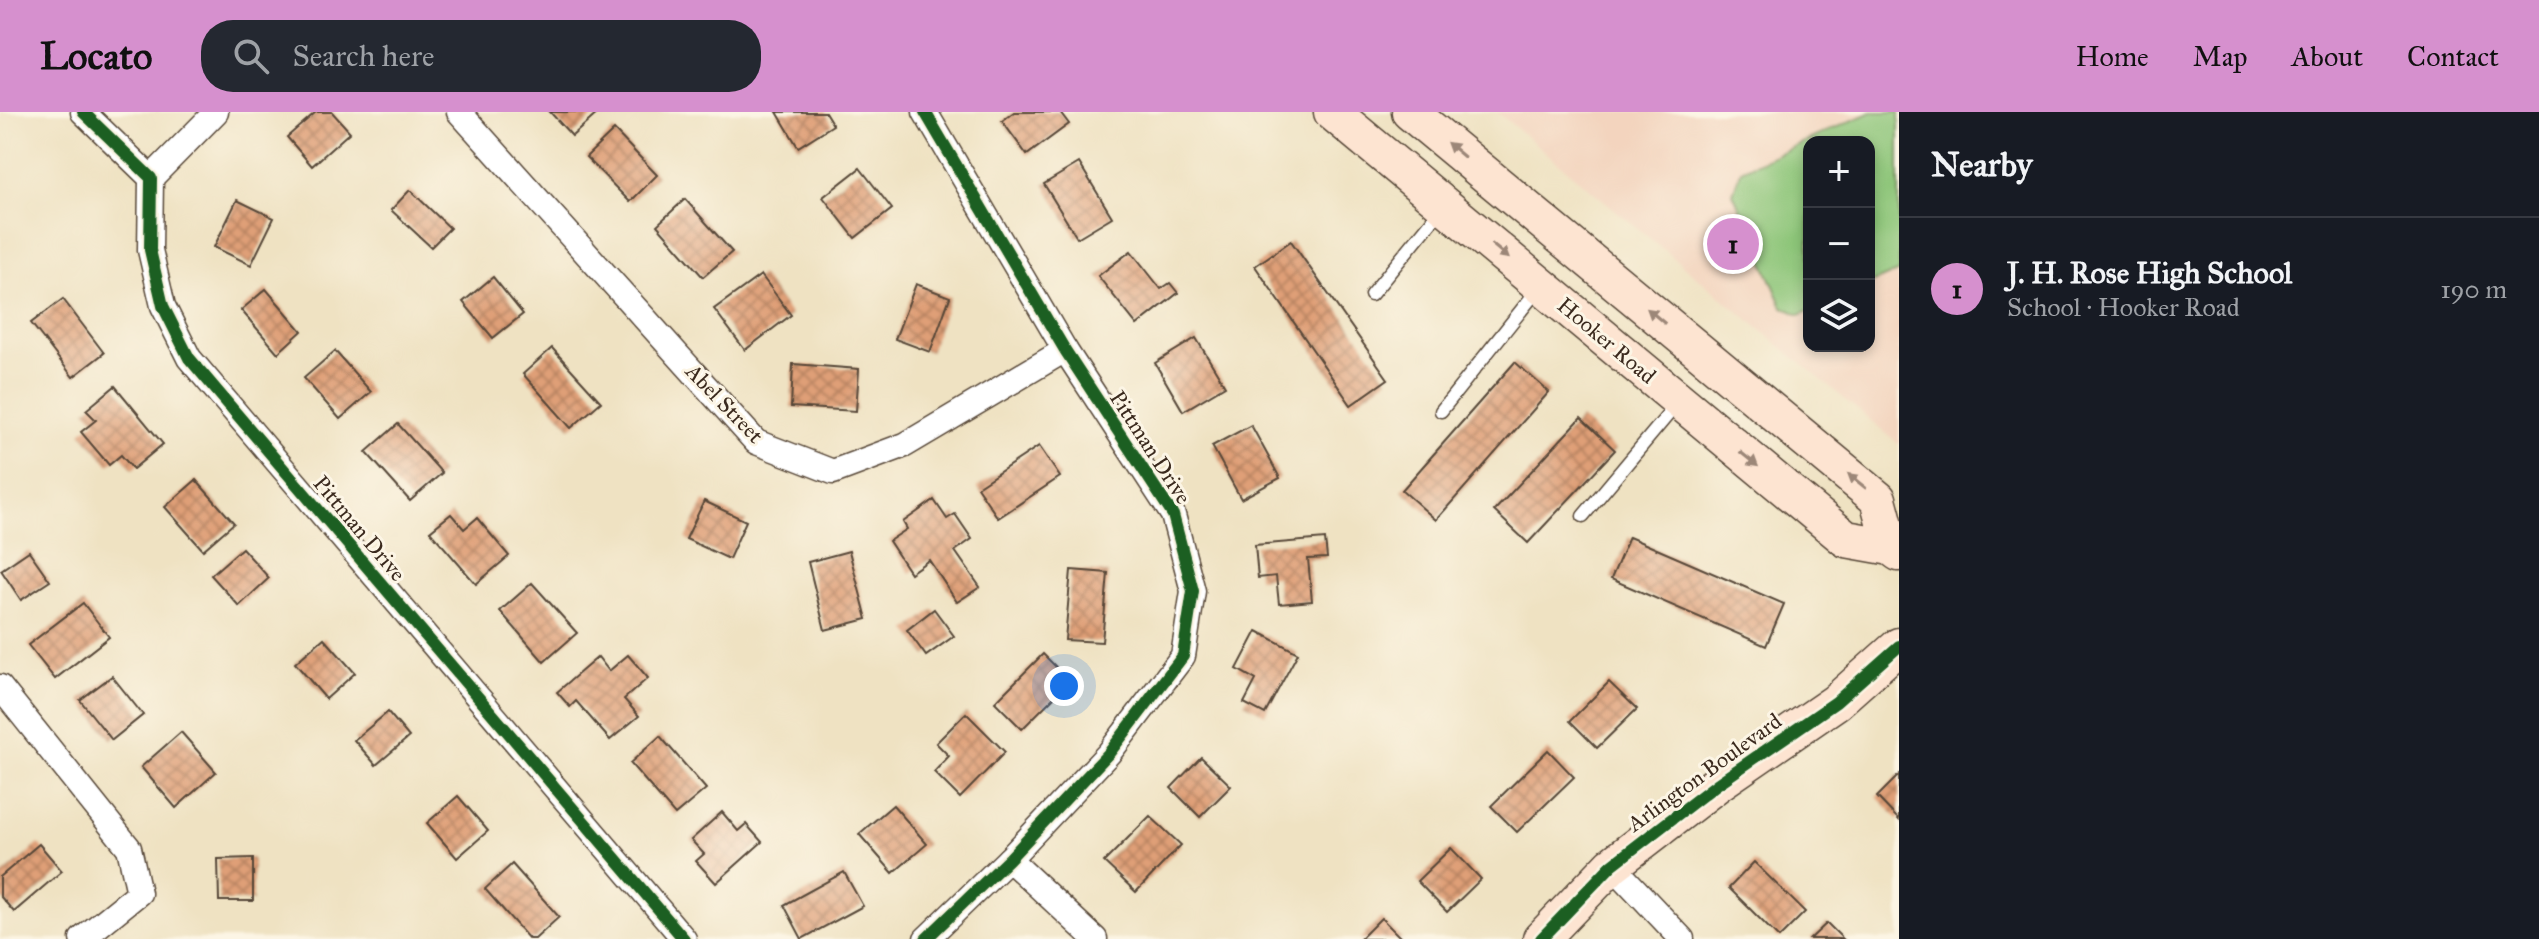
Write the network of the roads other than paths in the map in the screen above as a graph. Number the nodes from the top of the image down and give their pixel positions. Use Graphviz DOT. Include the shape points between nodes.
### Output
graph roads {
  1 [pos="83,112"];
  2 [pos="216,112"];
  3 [pos="459,112"];
  4 [pos="925,112"];
  5 [pos="1332,112"];
  6 [pos="1410,112"];
  7 [pos="151,178"];
  8 [pos="1445,205"];
  9 [pos="1541,285"];
  10 [pos="1371,295"];
  11 [pos="1065,350"];
  12 [pos="1679,402"];
  13 [pos="1441,411"];
  14 [pos="1583,516"];
  15 [pos="1895,550"];
  16 [pos="1899,646"];
  17 [pos="0,687"];
  18 [pos="1009,859"];
  19 [pos="1612,865"];
  20 [pos="82,939"];
  21 [pos="684,939"];
  22 [pos="926,939"];
  23 [pos="1095,939"];
  24 [pos="1541,939"];
  25 [pos="1682,939"];
  1 -- 7 [label="street"];
  2 -- 7 [label="street"];
  3 -- 11 [label="street, Abel Street" via="756,442 833,472 905,445"];
  4 -- 11 [label="street, Pittman Drive"];
  5 -- 8 [label="main road, Hooker Road"];
  15 -- 6 [label="main road, Hooker Road, one-way" via="1878,499"];
  7 -- 21 [label="street, Pittman Drive" via="150,250 163,306 189,358"];
  8 -- 9 [label="main road, Hooker Road, one-way"];
  8 -- 10 [label="lane"];
  9 -- 12 [label="main road, Hooker Road"];
  9 -- 13 [label="lane"];
  11 -- 18 [label="street, Pittman Drive" via="1173,515 1193,591 1183,656 1109,753"];
  12 -- 14 [label="lane"];
  12 -- 15 [label="main road, Hooker Road, one-way" via="1846,539"];
  16 -- 19 [label="main road, Arlington Boulevard" via="1836,702"];
  17 -- 20 [label="street" via="129,848 139,893"];
  18 -- 22 [label="street, Pittman Drive"];
  18 -- 23 [label="street"];
  19 -- 24 [label="main road, Arlington Boulevard"];
  19 -- 25 [label="street"];
}
